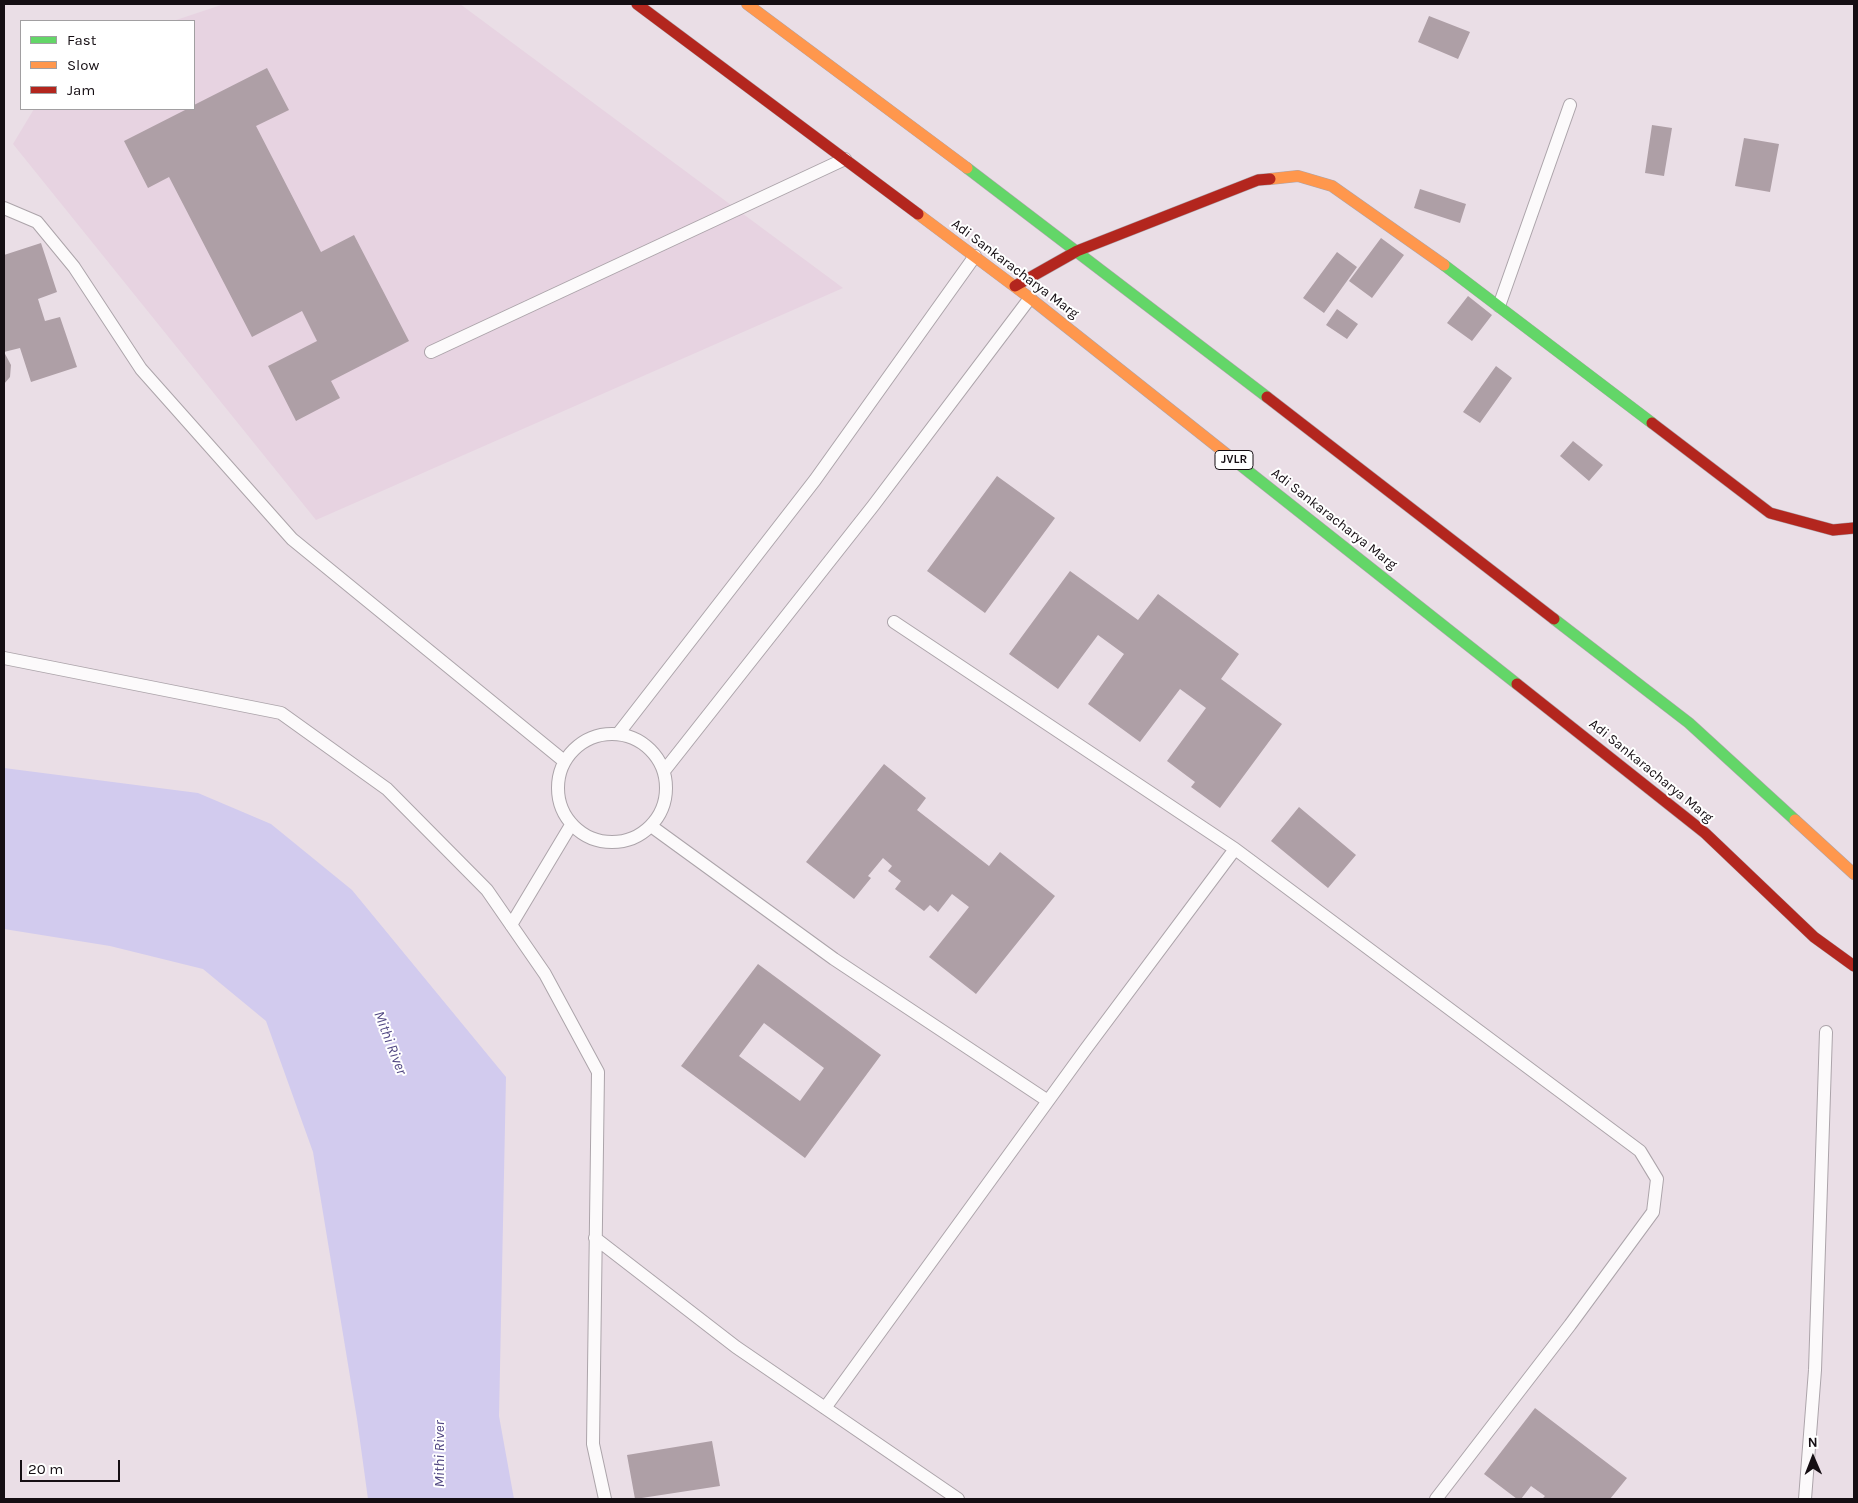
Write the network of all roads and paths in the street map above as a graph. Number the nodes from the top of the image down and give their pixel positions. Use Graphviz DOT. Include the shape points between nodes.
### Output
graph roads {
  1 [pos="637,4"];
  2 [pos="747,4"];
  3 [pos="1570,105"];
  4 [pos="845,159"];
  5 [pos="4,208"];
  6 [pos="1077,251"];
  7 [pos="975,256"];
  8 [pos="1014,286"];
  9 [pos="1030,298"];
  10 [pos="1499,306"];
  11 [pos="431,352"];
  12 [pos="1854,528"];
  13 [pos="894,622"];
  14 [pos="4,658"];
  15 [pos="618,734"];
  16 [pos="564,761"];
  17 [pos="664,771"];
  18 [pos="572,825"];
  19 [pos="651,826"];
  20 [pos="1235,849"];
  21 [pos="1854,874"];
  22 [pos="511,925"];
  23 [pos="1854,966"];
  24 [pos="1826,1032"];
  25 [pos="1048,1101"];
  26 [pos="595,1238"];
  27 [pos="825,1408"];
  28 [pos="605,1499"];
  29 [pos="958,1499"];
  30 [pos="1436,1499"];
  31 [pos="1805,1499"];
  1 -- 4 [label="main road, Adi Sankaracharya Marg / JVLR"];
  2 -- 6 [label="main road"];
  3 -- 10 [label="lane"];
  4 -- 7 [label="main road, Adi Sankaracharya Marg / JVLR"];
  4 -- 11 [label="lane"];
  5 -- 16 [label="lane" via="37,222 74,267 141,369 292,540"];
  6 -- 8 [label="main road"];
  6 -- 10 [label="main road" via="1258,180 1298,176 1332,186"];
  6 -- 21 [label="main road" via="1689,723"];
  7 -- 8 [label="main road, Adi Sankaracharya Marg / JVLR"];
  7 -- 15 [label="lane" via="815,480"];
  8 -- 9 [label="main road, Adi Sankaracharya Marg / JVLR"];
  9 -- 17 [label="lane" via="873,506"];
  9 -- 23 [label="main road, Adi Sankaracharya Marg / JVLR" via="1705,833 1814,937"];
  10 -- 12 [label="main road" via="1770,513 1833,530"];
  13 -- 20 [label="lane"];
  14 -- 22 [label="lane" via="281,713 387,789 487,890"];
  15 -- 16 [label="lane" via="602,734 587,739"];
  15 -- 17 [label="lane" via="633,737 646,745"];
  16 -- 18 [label="lane" via="558,777 557,794 562,811"];
  17 -- 19 [label="lane" via="665,801"];
  18 -- 19 [label="lane" via="585,836 602,842 619,842"];
  18 -- 22 [label="lane"];
  19 -- 25 [label="lane" via="834,959"];
  20 -- 25 [label="lane"];
  20 -- 30 [label="lane" via="1640,1151 1657,1179 1653,1212"];
  22 -- 26 [label="lane" via="545,974 598,1072"];
  24 -- 31 [label="lane" via="1815,1370"];
  25 -- 27 [label="lane"];
  26 -- 27 [label="lane" via="736,1347"];
  26 -- 28 [label="lane" via="593,1444"];
  27 -- 29 [label="lane"];
}
